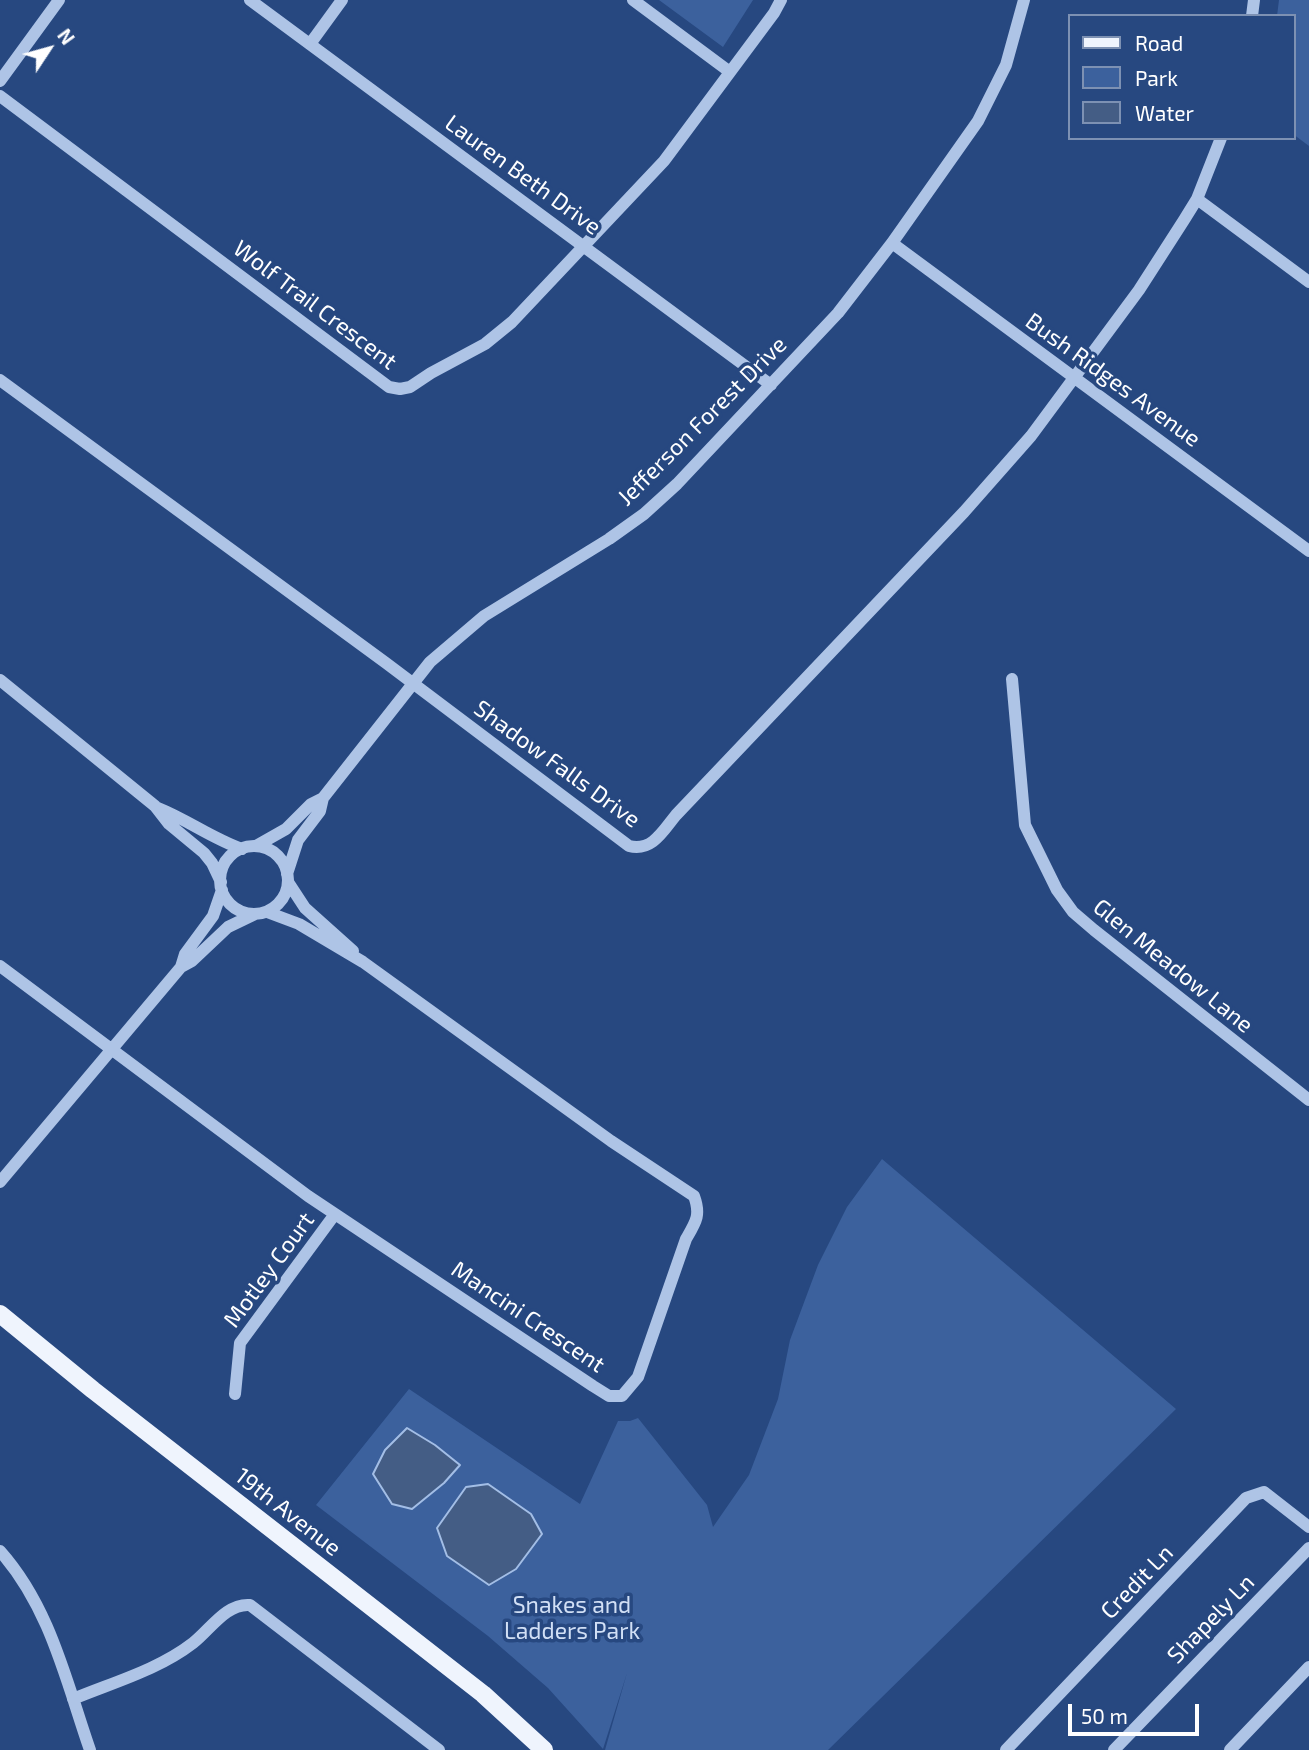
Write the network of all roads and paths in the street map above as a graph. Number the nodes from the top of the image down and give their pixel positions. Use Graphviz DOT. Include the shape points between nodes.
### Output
graph roads {
  1 [pos="59,0"];
  2 [pos="250,0"];
  3 [pos="342,0"];
  4 [pos="633,0"];
  5 [pos="781,0"];
  6 [pos="1024,0"];
  7 [pos="310,44"];
  8 [pos="730,72"];
  9 [pos="0,80"];
  10 [pos="0,96"];
  11 [pos="1220,140"];
  12 [pos="1197,199"];
  13 [pos="892,243"];
  14 [pos="584,247"];
  15 [pos="1309,282"];
  16 [pos="1075,377"];
  17 [pos="0,380"];
  18 [pos="771,385"];
  19 [pos="1309,551"];
  20 [pos="1012,679"];
  21 [pos="0,680"];
  22 [pos="412,683"];
  23 [pos="323,798"];
  24 [pos="155,806"];
  25 [pos="248,848"];
  26 [pos="288,878"];
  27 [pos="221,886"];
  28 [pos="261,913"];
  29 [pos="363,962"];
  30 [pos="0,966"];
  31 [pos="181,967"];
  32 [pos="112,1049"];
  33 [pos="1309,1100"];
  34 [pos="0,1182"];
  35 [pos="335,1214"];
  36 [pos="0,1314"];
  37 [pos="234,1394"];
  38 [pos="1309,1527"];
  39 [pos="1309,1548"];
  40 [pos="0,1551"];
  41 [pos="1309,1667"];
  42 [pos="74,1699"];
  43 [pos="90,1750"];
  44 [pos="439,1750"];
  45 [pos="544,1750"];
  46 [pos="1006,1750"];
  47 [pos="1114,1750"];
  48 [pos="1230,1750"];
  1 -- 9 [label="street"];
  2 -- 7 [label="street, Lauren Beth Drive"];
  3 -- 7 [label="street"];
  4 -- 8 [label="street"];
  5 -- 8 [label="street, Wolf Trail Crescent"];
  6 -- 13 [label="street, Jefferson Forest Drive" via="1006,65 978,121"];
  7 -- 14 [label="street, Lauren Beth Drive"];
  8 -- 14 [label="street, Wolf Trail Crescent" via="664,161"];
  10 -- 14 [label="street, Wolf Trail Crescent" via="389,387 410,387 485,344"];
  11 -- 12 [label="street, Shadow Falls Drive"];
  12 -- 15 [label="street"];
  12 -- 16 [label="street, Shadow Falls Drive" via="1139,290"];
  13 -- 16 [label="street, Bush Ridges Avenue"];
  13 -- 18 [label="street, Jefferson Forest Drive" via="838,313"];
  14 -- 18 [label="street, Lauren Beth Drive"];
  16 -- 19 [label="street, Bush Ridges Avenue"];
  16 -- 22 [label="street, Shadow Falls Drive" via="964,512 645,847 629,846"];
  17 -- 22 [label="street, Shadow Falls Drive"];
  18 -- 22 [label="street, Jefferson Forest Drive" via="644,514 484,615"];
  20 -- 33 [label="street, Glen Meadow Lane" via="1025,825 1057,890 1094,930"];
  21 -- 24 [label="street"];
  22 -- 23 [label="street, Jefferson Forest Drive"];
  23 -- 25 [label="street, Jefferson Forest Drive" via="286,829"];
  23 -- 26 [label="street, Jefferson Forest Drive" via="320,811 298,840"];
  24 -- 25 [label="street" via="206,834"];
  24 -- 27 [label="street" via="204,853"];
  25 -- 26 [label="street" via="274,852"];
  25 -- 27 [label="street" via="227,860"];
  26 -- 28 [label="street" via="284,897"];
  26 -- 29 [label="street, Mancini Crescent" via="305,908"];
  27 -- 28 [label="street" via="233,906"];
  27 -- 31 [label="street" via="213,916 185,954"];
  28 -- 29 [label="street, Mancini Crescent" via="299,924"];
  28 -- 31 [label="street" via="228,927"];
  29 -- 35 [label="street, Mancini Crescent" via="694,1196 699,1209 638,1377 622,1396 609,1396 593,1386"];
  30 -- 32 [label="street, Mancini Crescent"];
  31 -- 32 [label="street"];
  32 -- 34 [label="street"];
  32 -- 35 [label="street, Mancini Crescent"];
  35 -- 37 [label="street, Motley Court" via="240,1343"];
  36 -- 45 [label="main road, 19th Avenue" via="483,1694"];
  38 -- 46 [label="street, Credit Ln" via="1264,1492 1246,1498"];
  39 -- 47 [label="street, Shapely Ln"];
  40 -- 42 [label="street" via="43,1616"];
  41 -- 48 [label="street"];
  42 -- 43 [label="street"];
  42 -- 44 [label="street" via="176,1656 232,1608 250,1605"];
}
